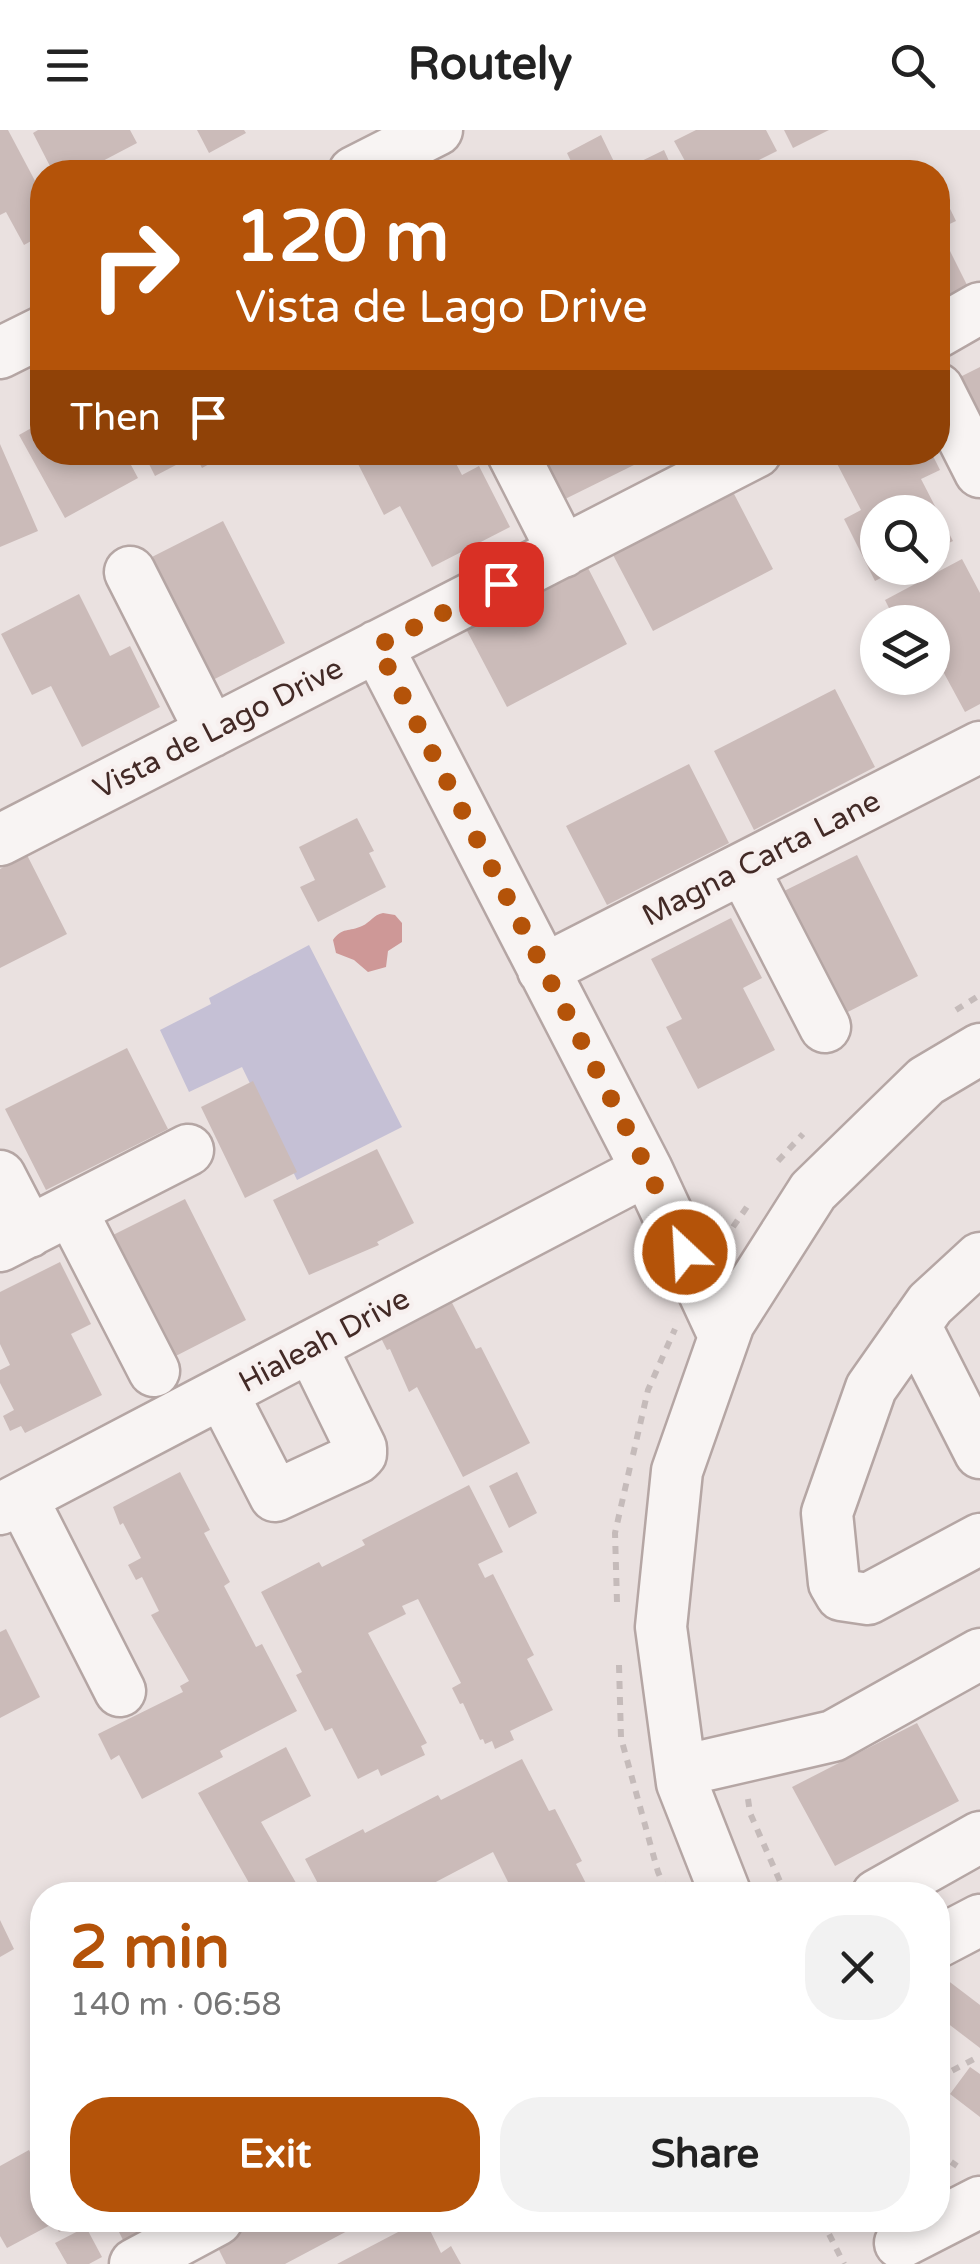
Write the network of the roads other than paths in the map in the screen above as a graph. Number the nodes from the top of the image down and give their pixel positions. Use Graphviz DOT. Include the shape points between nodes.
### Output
graph roads {
  1 [pos="438,130"];
  2 [pos="378,160"];
  3 [pos="980,308"];
  4 [pos="950,325"];
  5 [pos="30,338"];
  6 [pos="0,353"];
  7 [pos="950,413"];
  8 [pos="518,465"];
  9 [pos="731,465"];
  10 [pos="980,472"];
  11 [pos="562,552"];
  12 [pos="130,572"];
  13 [pos="377,646"];
  14 [pos="212,732"];
  15 [pos="980,746"];
  16 [pos="0,840"];
  17 [pos="744,868"];
  18 [pos="543,970"];
  19 [pos="825,1027"];
  20 [pos="980,1049"];
  21 [pos="188,1150"];
  22 [pos="648,1170"];
  23 [pos="0,1176"];
  24 [pos="33,1229"];
  25 [pos="980,1258"];
  26 [pos="915,1325"];
  27 [pos="724,1336"];
  28 [pos="311,1346"];
  29 [pos="154,1371"];
  30 [pos="222,1393"];
  31 [pos="980,1453"];
  32 [pos="11,1504"];
  33 [pos="980,1539"];
  34 [pos="980,1654"];
  35 [pos="120,1690"];
  36 [pos="681,1771"];
  37 [pos="980,1837"];
  38 [pos="721,1882"];
  39 [pos="899,1882"];
  40 [pos="980,1920"];
  41 [pos="950,1936"];
  42 [pos="195,2232"];
  43 [pos="134,2264"];
  1 -- 2 [label="street"];
  3 -- 4 [label="street"];
  5 -- 6 [label="street"];
  7 -- 10 [label="street"];
  8 -- 11 [label="street"];
  9 -- 11 [label="street, Vista de Lago Drive"];
  11 -- 13 [label="street, Vista de Lago Drive"];
  12 -- 14 [label="street"];
  13 -- 14 [label="street, Vista de Lago Drive"];
  13 -- 18 [label="street"];
  14 -- 16 [label="street, Vista de Lago Drive"];
  15 -- 17 [label="street, Magna Carta Lane"];
  17 -- 18 [label="street, Magna Carta Lane"];
  17 -- 19 [label="street"];
  18 -- 22 [label="street"];
  20 -- 27 [label="street" via="926,1081 813,1190"];
  21 -- 24 [label="street"];
  22 -- 27 [label="street"];
  22 -- 28 [label="street, Hialeah Drive"];
  23 -- 24 [label="street"];
  24 -- 29 [label="street"];
  25 -- 26 [label="street"];
  26 -- 31 [label="street"];
  26 -- 33 [label="street" via="871,1388 827,1512 834,1584 840,1595 868,1599"];
  27 -- 36 [label="street" via="677,1471 661,1627"];
  28 -- 30 [label="street, Hialeah Drive"];
  28 -- 30 [label="street" via="360,1448 357,1458 275,1496"];
  30 -- 32 [label="street, Hialeah Drive"];
  32 -- 35 [label="street"];
  34 -- 36 [label="street" via="833,1736"];
  36 -- 38 [label="street"];
  37 -- 39 [label="street"];
  40 -- 41 [label="street"];
  42 -- 43 [label="street"];
}
